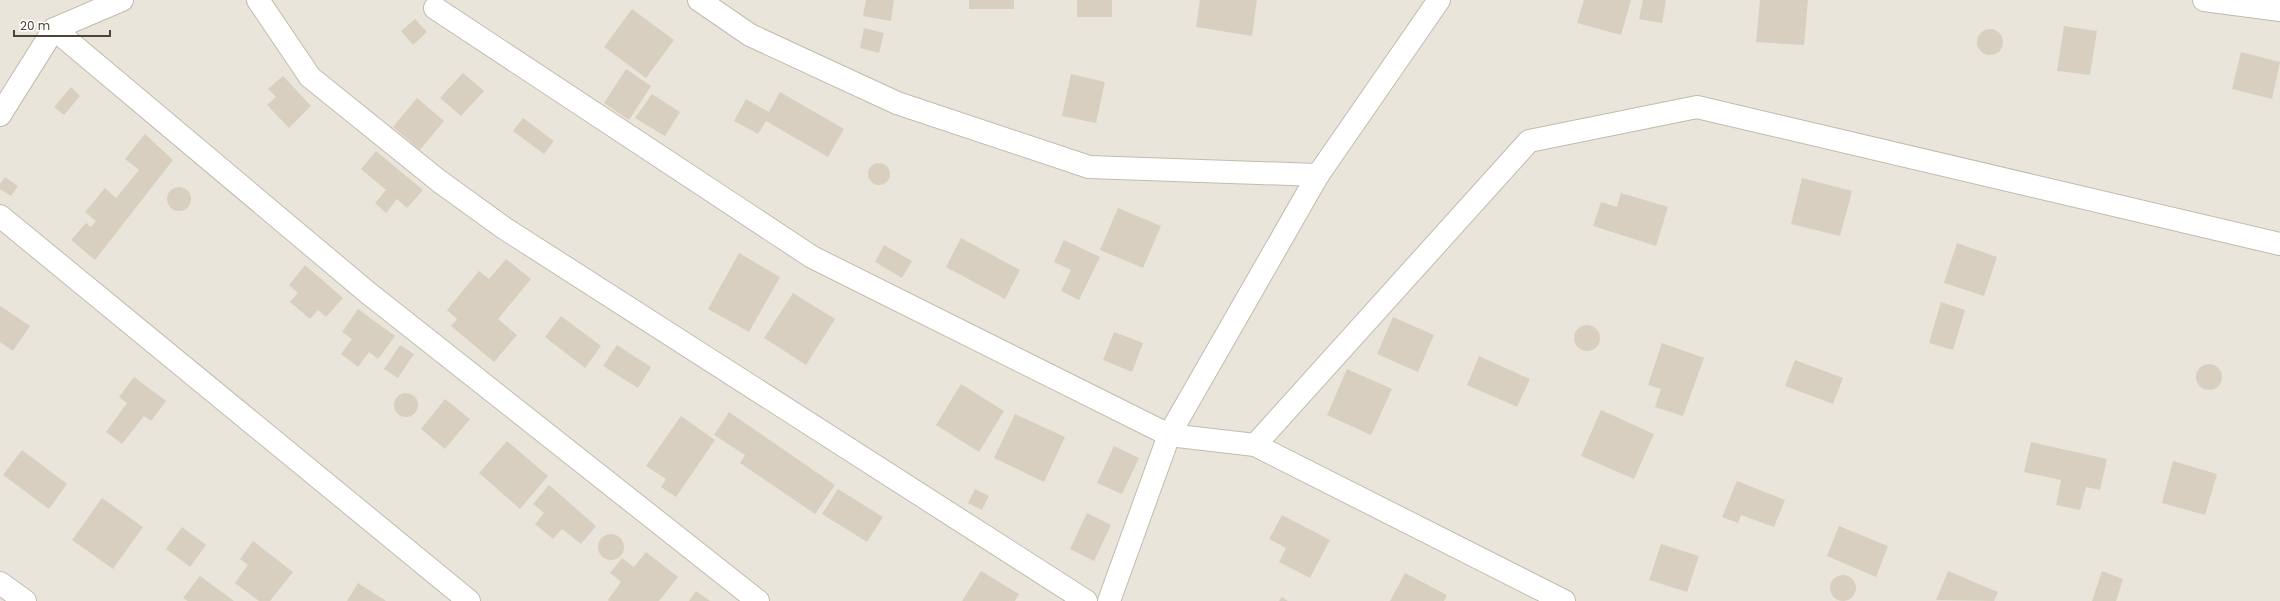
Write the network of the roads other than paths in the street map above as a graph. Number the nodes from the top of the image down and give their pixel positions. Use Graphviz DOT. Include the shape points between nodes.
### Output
graph roads {
  1 [pos="122,0"];
  2 [pos="258,0"];
  3 [pos="699,0"];
  4 [pos="1439,0"];
  5 [pos="2204,0"];
  6 [pos="439,3"];
  7 [pos="2280,10"];
  8 [pos="54,29"];
  9 [pos="0,115"];
  10 [pos="1318,175"];
  11 [pos="0,216"];
  12 [pos="2280,244"];
  13 [pos="1169,435"];
  14 [pos="1255,445"];
  15 [pos="0,583"];
  16 [pos="25,601"];
  17 [pos="469,601"];
  18 [pos="758,601"];
  19 [pos="1086,601"];
  20 [pos="1109,601"];
  21 [pos="1564,601"];
  1 -- 8 [label="street"];
  2 -- 19 [label="street" via="310,76 439,181 497,224"];
  3 -- 10 [label="street" via="750,35 897,103 1089,167"];
  4 -- 10 [label="street"];
  5 -- 7 [label="street"];
  6 -- 13 [label="street" via="812,257"];
  8 -- 9 [label="street"];
  8 -- 18 [label="street" via="367,292"];
  10 -- 13 [label="street"];
  11 -- 17 [label="street"];
  12 -- 14 [label="street" via="1697,107 1529,141"];
  13 -- 14 [label="street"];
  13 -- 20 [label="street"];
  14 -- 21 [label="street"];
  15 -- 16 [label="street"];
}
